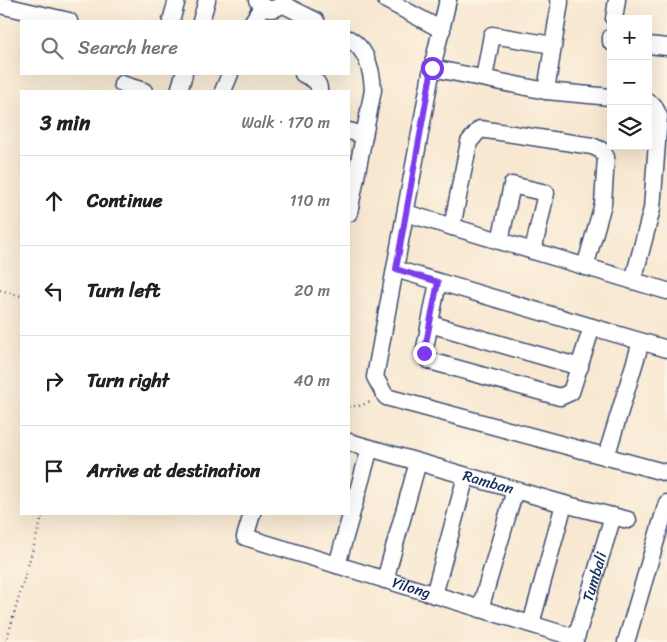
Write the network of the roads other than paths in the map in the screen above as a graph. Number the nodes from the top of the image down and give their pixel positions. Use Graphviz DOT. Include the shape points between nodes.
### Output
graph roads {
  1 [pos="183,0"];
  2 [pos="207,0"];
  3 [pos="386,0"];
  4 [pos="448,0"];
  5 [pos="558,0"];
  6 [pos="617,0"];
  7 [pos="283,2"];
  8 [pos="260,3"];
  9 [pos="0,5"];
  10 [pos="615,15"];
  11 [pos="65,20"];
  12 [pos="172,20"];
  13 [pos="201,20"];
  14 [pos="253,20"];
  15 [pos="314,20"];
  16 [pos="442,30"];
  17 [pos="350,40"];
  18 [pos="553,45"];
  19 [pos="652,45"];
  20 [pos="667,47"];
  21 [pos="432,68"];
  22 [pos="184,75"];
  23 [pos="230,75"];
  24 [pos="305,75"];
  25 [pos="484,78"];
  26 [pos="122,84"];
  27 [pos="141,90"];
  28 [pos="178,90"];
  29 [pos="223,90"];
  30 [pos="319,90"];
  31 [pos="546,90"];
  32 [pos="607,97"];
  33 [pos="652,105"];
  34 [pos="356,133"];
  35 [pos="352,184"];
  36 [pos="350,203"];
  37 [pos="406,213"];
  38 [pos="452,227"];
  39 [pos="500,241"];
  40 [pos="534,251"];
  41 [pos="585,267"];
  42 [pos="396,269"];
  43 [pos="634,281"];
  44 [pos="438,282"];
  45 [pos="667,292"];
  46 [pos="430,324"];
  47 [pos="592,327"];
  48 [pos="641,342"];
  49 [pos="667,349"];
  50 [pos="580,366"];
  51 [pos="350,442"];
  52 [pos="370,448"];
  53 [pos="606,457"];
  54 [pos="418,462"];
  55 [pos="667,473"];
  56 [pos="466,476"];
  57 [pos="515,490"];
  58 [pos="667,503"];
  59 [pos="564,504"];
  60 [pos="351,506"];
  61 [pos="252,515"];
  62 [pos="349,515"];
  63 [pos="620,518"];
  64 [pos="337,565"];
  65 [pos="386,580"];
  66 [pos="434,595"];
  67 [pos="480,609"];
  68 [pos="531,624"];
  69 [pos="576,638"];
  70 [pos="626,642"];
  1 -- 12 [label="street"];
  2 -- 13 [label="street"];
  3 -- 16 [label="street"];
  4 -- 16 [label="street"];
  5 -- 18 [label="street"];
  6 -- 10 [label="street"];
  7 -- 8 [label="street" via="270,10"];
  7 -- 15 [label="street"];
  8 -- 14 [label="street"];
  9 -- 11 [label="street"];
  16 -- 21 [label="street"];
  17 -- 34 [label="street" via="361,51 372,73 373,90"];
  18 -- 25 [label="street" via="492,35"];
  18 -- 31 [label="street"];
  19 -- 20 [label="street"];
  21 -- 25 [label="street"];
  21 -- 37 [label="street"];
  22 -- 28 [label="street"];
  23 -- 29 [label="street"];
  24 -- 30 [label="street" via="316,81"];
  25 -- 31 [label="street"];
  26 -- 27 [label="street"];
  31 -- 32 [label="street"];
  33 -- 43 [label="street" via="659,116 652,209"];
  34 -- 35 [label="street"];
  35 -- 36 [label="street"];
  37 -- 38 [label="street"];
  37 -- 42 [label="street"];
  38 -- 39 [label="street"];
  38 -- 41 [label="street" via="469,142 480,129 592,146 606,157 603,204"];
  39 -- 40 [label="street"];
  39 -- 40 [label="street" via="512,185 546,193"];
  40 -- 41 [label="street"];
  41 -- 43 [label="street"];
  42 -- 44 [label="street"];
  42 -- 53 [label="street" via="375,377 386,397"];
  43 -- 45 [label="street"];
  44 -- 46 [label="street"];
  44 -- 47 [label="street"];
  46 -- 50 [label="street"];
  46 -- 50 [label="street" via="424,353 430,361 560,397 571,392"];
  47 -- 48 [label="street"];
  47 -- 50 [label="street"];
  48 -- 49 [label="street"];
  48 -- 53 [label="street"];
  51 -- 52 [label="street, Ramban"];
  52 -- 54 [label="street, Ramban"];
  52 -- 60 [label="street"];
  53 -- 55 [label="street"];
  54 -- 56 [label="street, Ramban"];
  54 -- 65 [label="street"];
  56 -- 57 [label="street, Ramban"];
  56 -- 66 [label="street"];
  57 -- 59 [label="street, Ramban"];
  57 -- 67 [label="street"];
  58 -- 70 [label="street"];
  59 -- 63 [label="street, Ramban"];
  59 -- 68 [label="street"];
  61 -- 64 [label="street, Yilong" via="245,537"];
  62 -- 64 [label="street"];
  63 -- 69 [label="street, Tumbali"];
  64 -- 65 [label="street, Yilong"];
  65 -- 66 [label="street, Yilong"];
  66 -- 67 [label="street, Yilong"];
  67 -- 68 [label="street, Yilong"];
  68 -- 69 [label="street, Yilong"];
}
